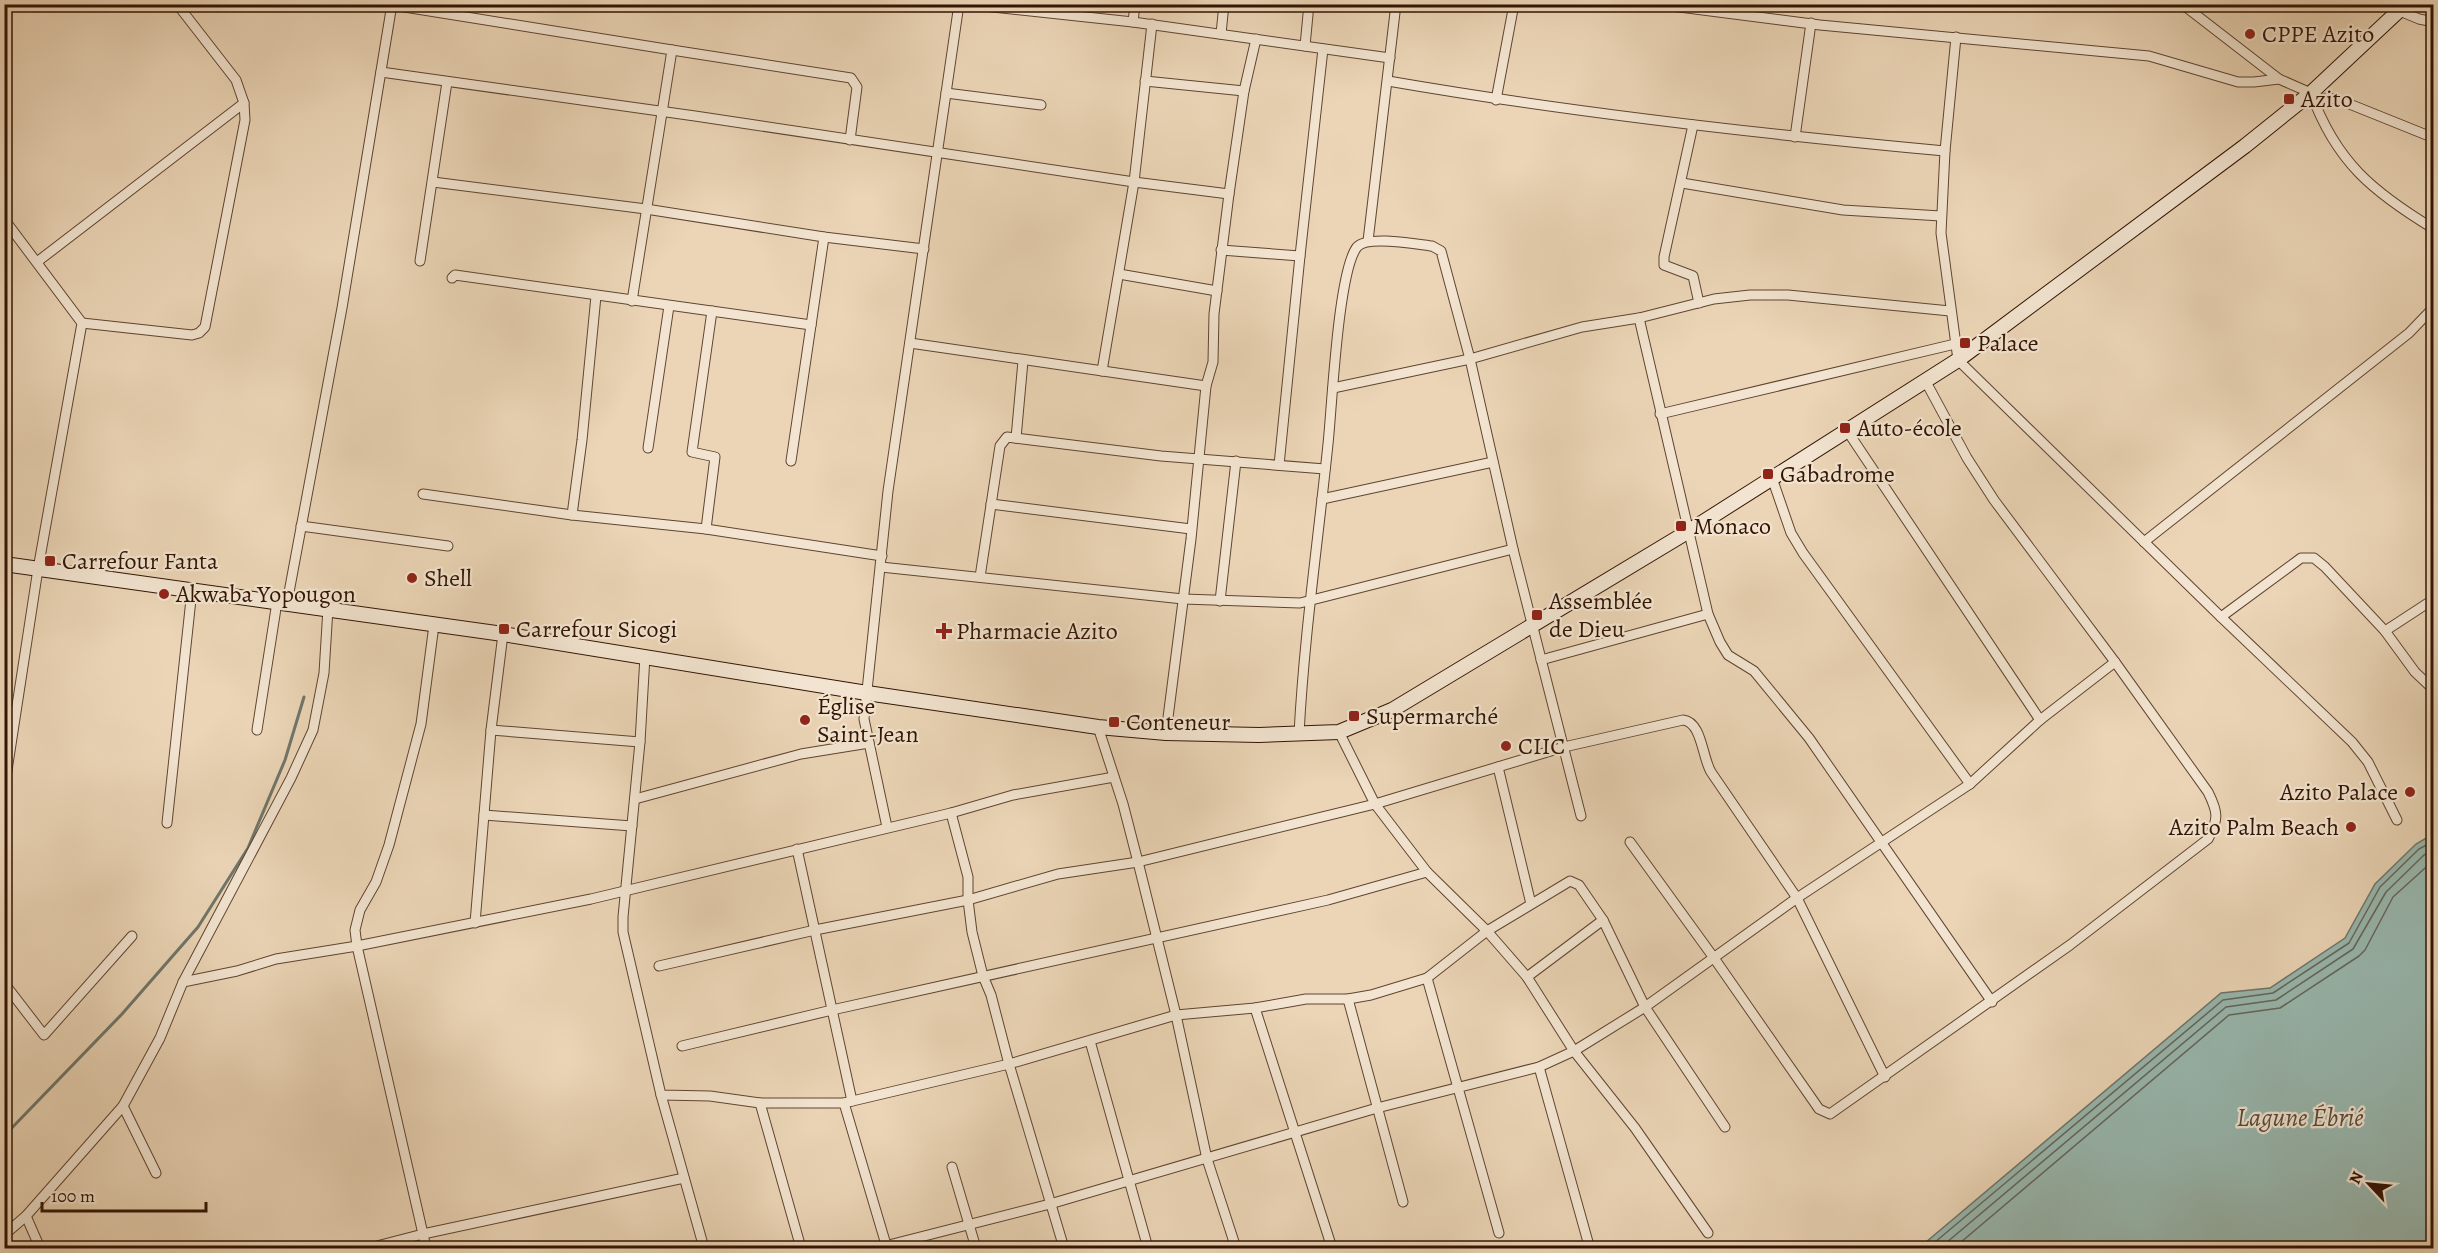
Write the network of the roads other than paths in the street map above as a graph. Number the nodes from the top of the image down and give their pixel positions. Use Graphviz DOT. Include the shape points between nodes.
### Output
graph roads {
  1 [pos="177,4"];
  2 [pos="959,4"];
  3 [pos="965,4"];
  4 [pos="1135,4"];
  5 [pos="1224,4"];
  6 [pos="1309,4"];
  7 [pos="1396,4"];
  8 [pos="1514,4"];
  9 [pos="1656,4"];
  10 [pos="2182,4"];
  11 [pos="2383,4"];
  12 [pos="392,5"];
  13 [pos="2402,8"];
  14 [pos="1052,9"];
  15 [pos="1133,22"];
  16 [pos="2433,22"];
  17 [pos="1811,23"];
  18 [pos="1152,24"];
  19 [pos="1221,34"];
  20 [pos="1956,37"];
  21 [pos="1256,39"];
  22 [pos="1305,46"];
  23 [pos="1323,49"];
  24 [pos="672,50"];
  25 [pos="1390,58"];
  26 [pos="381,72"];
  27 [pos="2279,79"];
  28 [pos="1145,81"];
  29 [pos="1388,81"];
  30 [pos="447,82"];
  31 [pos="1244,91"];
  32 [pos="946,93"];
  33 [pos="2313,97"];
  34 [pos="1497,100"];
  35 [pos="244,104"];
  36 [pos="1041,105"];
  37 [pos="662,112"];
  38 [pos="1693,125"];
  39 [pos="1795,137"];
  40 [pos="2433,138"];
  41 [pos="850,140"];
  42 [pos="1945,151"];
  43 [pos="937,153"];
  44 [pos="433,182"];
  45 [pos="1134,182"];
  46 [pos="1682,183"];
  47 [pos="1229,194"];
  48 [pos="646,209"];
  49 [pos="1941,216"];
  50 [pos="4,219"];
  51 [pos="2433,229"];
  52 [pos="824,237"];
  53 [pos="1368,241"];
  54 [pos="924,249"];
  55 [pos="1221,250"];
  56 [pos="1300,256"];
  57 [pos="420,261"];
  58 [pos="37,262"];
  59 [pos="1119,274"];
  60 [pos="452,278"];
  61 [pos="1217,291"];
  62 [pos="596,296"];
  63 [pos="632,301"];
  64 [pos="1699,303"];
  65 [pos="669,306"];
  66 [pos="2433,307"];
  67 [pos="712,311"];
  68 [pos="1950,311"];
  69 [pos="1639,318"];
  70 [pos="82,323"];
  71 [pos="811,325"];
  72 [pos="910,343"];
  73 [pos="1955,344"];
  74 [pos="1470,359"];
  75 [pos="1958,360"];
  76 [pos="1023,361"];
  77 [pos="1102,371"];
  78 [pos="1926,382"];
  79 [pos="1206,386"];
  80 [pos="1333,388"];
  81 [pos="1660,414"];
  82 [pos="1848,432"];
  83 [pos="1016,438"];
  84 [pos="648,448"];
  85 [pos="1198,458"];
  86 [pos="791,461"];
  87 [pos="1236,461"];
  88 [pos="1493,462"];
  89 [pos="1280,465"];
  90 [pos="1325,469"];
  91 [pos="1772,478"];
  92 [pos="423,494"];
  93 [pos="1322,499"];
  94 [pos="991,504"];
  95 [pos="572,514"];
  96 [pos="301,526"];
  97 [pos="1191,529"];
  98 [pos="706,530"];
  99 [pos="1689,531"];
  100 [pos="2144,542"];
  101 [pos="448,546"];
  102 [pos="1513,549"];
  103 [pos="882,556"];
  104 [pos="4,564"];
  105 [pos="881,567"];
  106 [pos="39,569"];
  107 [pos="980,578"];
  108 [pos="192,590"];
  109 [pos="1183,599"];
  110 [pos="2433,599"];
  111 [pos="1220,601"];
  112 [pos="1311,602"];
  113 [pos="282,603"];
  114 [pos="328,608"];
  115 [pos="1708,614"];
  116 [pos="2221,617"];
  117 [pos="434,625"];
  118 [pos="1533,625"];
  119 [pos="2385,631"];
  120 [pos="503,634"];
  121 [pos="645,656"];
  122 [pos="1541,660"];
  123 [pos="2115,662"];
  124 [pos="2433,690"];
  125 [pos="867,693"];
  126 [pos="2040,720"];
  127 [pos="1098,727"];
  128 [pos="258,730"];
  129 [pos="491,730"];
  130 [pos="1339,732"];
  131 [pos="1166,733"];
  132 [pos="1299,734"];
  133 [pos="640,742"];
  134 [pos="869,743"];
  135 [pos="1564,747"];
  136 [pos="1498,767"];
  137 [pos="1114,777"];
  138 [pos="1970,784"];
  139 [pos="4,789"];
  140 [pos="635,799"];
  141 [pos="1375,804"];
  142 [pos="951,813"];
  143 [pos="484,815"];
  144 [pos="1581,816"];
  145 [pos="2397,820"];
  146 [pos="167,823"];
  147 [pos="632,826"];
  148 [pos="887,827"];
  149 [pos="1630,842"];
  150 [pos="1881,844"];
  151 [pos="797,849"];
  152 [pos="1138,862"];
  153 [pos="1427,872"];
  154 [pos="626,891"];
  155 [pos="1797,898"];
  156 [pos="968,900"];
  157 [pos="1531,904"];
  158 [pos="1603,920"];
  159 [pos="476,923"];
  160 [pos="814,930"];
  161 [pos="1487,931"];
  162 [pos="132,936"];
  163 [pos="1157,936"];
  164 [pos="357,946"];
  165 [pos="1714,958"];
  166 [pos="658,966"];
  167 [pos="983,976"];
  168 [pos="1527,977"];
  169 [pos="1427,978"];
  170 [pos="183,982"];
  171 [pos="4,983"];
  172 [pos="1348,999"];
  173 [pos="1992,1002"];
  174 [pos="1645,1007"];
  175 [pos="1255,1008"];
  176 [pos="832,1010"];
  177 [pos="1176,1015"];
  178 [pos="1090,1041"];
  179 [pos="682,1046"];
  180 [pos="1574,1052"];
  181 [pos="1009,1064"];
  182 [pos="1539,1067"];
  183 [pos="1885,1077"];
  184 [pos="1456,1086"];
  185 [pos="661,1095"];
  186 [pos="848,1102"];
  187 [pos="760,1103"];
  188 [pos="123,1106"];
  189 [pos="1377,1108"];
  190 [pos="1725,1127"];
  191 [pos="1294,1134"];
  192 [pos="1207,1159"];
  193 [pos="952,1167"];
  194 [pos="156,1173"];
  195 [pos="684,1178"];
  196 [pos="1129,1181"];
  197 [pos="1403,1202"];
  198 [pos="1050,1204"];
  199 [pos="26,1216"];
  200 [pos="969,1225"];
  201 [pos="1499,1233"];
  202 [pos="1708,1233"];
  203 [pos="423,1234"];
  204 [pos="4,1235"];
  205 [pos="1588,1242"];
  206 [pos="40,1248"];
  207 [pos="369,1248"];
  208 [pos="426,1248"];
  209 [pos="704,1248"];
  210 [pos="801,1248"];
  211 [pos="883,1248"];
  212 [pos="976,1248"];
  213 [pos="1064,1248"];
  214 [pos="1148,1248"];
  215 [pos="1236,1248"];
  216 [pos="1332,1248"];
  1 -- 35 [label="street" via="236,80"];
  2 -- 32 [label="street"];
  3 -- 14 [label="street"];
  4 -- 15 [label="street"];
  5 -- 19 [label="street"];
  6 -- 22 [label="street"];
  7 -- 25 [label="street"];
  8 -- 34 [label="street"];
  9 -- 17 [label="street"];
  10 -- 27 [label="street"];
  11 -- 13 [label="street"];
  12 -- 24 [label="street"];
  12 -- 26 [label="street"];
  13 -- 16 [label="street"];
  13 -- 33 [label="street"];
  14 -- 15 [label="street"];
  15 -- 18 [label="street"];
  17 -- 20 [label="street"];
  17 -- 39 [label="street"];
  18 -- 19 [label="street"];
  18 -- 28 [label="street"];
  19 -- 21 [label="street"];
  20 -- 27 [label="street" via="2149,56 2238,82"];
  20 -- 42 [label="street"];
  21 -- 22 [label="street"];
  21 -- 31 [label="street"];
  22 -- 23 [label="street"];
  23 -- 25 [label="street"];
  23 -- 56 [label="street"];
  24 -- 37 [label="street"];
  24 -- 41 [label="street" via="851,78 857,87"];
  25 -- 29 [label="street"];
  26 -- 30 [label="street"];
  26 -- 96 [label="street"];
  27 -- 33 [label="street"];
  28 -- 31 [label="street"];
  28 -- 45 [label="street"];
  29 -- 34 [label="street"];
  29 -- 53 [label="street"];
  30 -- 37 [label="street"];
  30 -- 44 [label="street"];
  31 -- 47 [label="street"];
  32 -- 36 [label="street"];
  32 -- 43 [label="street"];
  33 -- 40 [label="street" via="2337,99"];
  33 -- 51 [label="street" via="2331,136 2367,182"];
  33 -- 75 [label="street"];
  34 -- 38 [label="street"];
  35 -- 58 [label="street"];
  35 -- 70 [label="street" via="245,120 205,327 192,335"];
  37 -- 41 [label="street"];
  37 -- 48 [label="street"];
  38 -- 39 [label="street"];
  38 -- 46 [label="street"];
  39 -- 42 [label="street"];
  41 -- 43 [label="street"];
  42 -- 49 [label="street"];
  43 -- 45 [label="street"];
  43 -- 54 [label="street"];
  44 -- 48 [label="street"];
  44 -- 57 [label="street"];
  45 -- 47 [label="street"];
  45 -- 59 [label="street"];
  46 -- 49 [label="street" via="1833,209"];
  46 -- 64 [label="street" via="1664,265 1694,276"];
  47 -- 55 [label="street"];
  48 -- 52 [label="street"];
  48 -- 63 [label="street"];
  49 -- 68 [label="street"];
  50 -- 58 [label="street"];
  52 -- 54 [label="street"];
  52 -- 71 [label="street"];
  53 -- 74 [label="street" via="1420,244 1441,251"];
  53 -- 80 [label="street" via="1352,255 1347,274"];
  54 -- 72 [label="street"];
  55 -- 56 [label="street"];
  55 -- 61 [label="street"];
  56 -- 89 [label="street"];
  58 -- 70 [label="street"];
  59 -- 61 [label="street"];
  59 -- 77 [label="street"];
  60 -- 62 [label="street" via="455,275"];
  61 -- 79 [label="street" via="1213,362"];
  62 -- 63 [label="street"];
  62 -- 95 [label="street"];
  63 -- 65 [label="street"];
  64 -- 68 [label="street" via="1750,294 1788,295"];
  64 -- 69 [label="street"];
  65 -- 67 [label="street"];
  65 -- 84 [label="street"];
  66 -- 100 [label="street" via="2409,333"];
  67 -- 71 [label="street"];
  67 -- 98 [label="street" via="692,452 715,457"];
  68 -- 73 [label="street"];
  69 -- 74 [label="street" via="1582,327"];
  69 -- 81 [label="street"];
  70 -- 106 [label="street"];
  71 -- 86 [label="street"];
  72 -- 76 [label="street"];
  72 -- 103 [label="street"];
  73 -- 75 [label="street"];
  73 -- 81 [label="street"];
  74 -- 80 [label="street"];
  74 -- 88 [label="street"];
  75 -- 78 [label="street"];
  75 -- 100 [label="street"];
  76 -- 77 [label="street"];
  76 -- 83 [label="street"];
  77 -- 79 [label="street"];
  78 -- 82 [label="street"];
  78 -- 123 [label="street" via="1994,500"];
  79 -- 85 [label="street"];
  80 -- 90 [label="street"];
  81 -- 99 [label="street"];
  82 -- 91 [label="street"];
  82 -- 126 [label="street"];
  83 -- 85 [label="street"];
  83 -- 94 [label="street" via="1007,437 1000,446"];
  85 -- 87 [label="street"];
  85 -- 97 [label="street"];
  87 -- 89 [label="street"];
  87 -- 111 [label="street"];
  88 -- 93 [label="street"];
  88 -- 102 [label="street"];
  89 -- 90 [label="street"];
  90 -- 93 [label="street"];
  91 -- 99 [label="street"];
  91 -- 138 [label="street" via="1791,533 1803,553"];
  92 -- 95 [label="street"];
  93 -- 112 [label="street"];
  94 -- 97 [label="street"];
  94 -- 107 [label="street"];
  95 -- 98 [label="street"];
  96 -- 101 [label="street"];
  96 -- 113 [label="street"];
  97 -- 109 [label="street"];
  98 -- 103 [label="street"];
  99 -- 115 [label="street"];
  99 -- 118 [label="street"];
  100 -- 116 [label="street"];
  102 -- 112 [label="street"];
  102 -- 118 [label="street"];
  103 -- 105 [label="street"];
  104 -- 106 [label="street"];
  105 -- 107 [label="street"];
  105 -- 125 [label="street"];
  106 -- 108 [label="street"];
  106 -- 139 [label="street"];
  107 -- 109 [label="street"];
  108 -- 113 [label="street"];
  108 -- 146 [label="street"];
  109 -- 111 [label="street"];
  109 -- 131 [label="street"];
  110 -- 119 [label="street"];
  111 -- 112 [label="street"];
  112 -- 132 [label="street"];
  113 -- 114 [label="street"];
  113 -- 128 [label="street"];
  114 -- 117 [label="street"];
  114 -- 170 [label="street" via="324,673 313,730"];
  115 -- 122 [label="street"];
  115 -- 150 [label="street" via="1728,655 1754,671 1767,685 1809,738"];
  116 -- 119 [label="street" via="2301,558 2314,558"];
  116 -- 145 [label="street" via="2352,742 2368,762"];
  117 -- 120 [label="street"];
  117 -- 164 [label="street" via="421,724 389,845 376,882 360,910"];
  118 -- 122 [label="street"];
  118 -- 130 [label="street" via="1392,710"];
  119 -- 124 [label="street"];
  120 -- 121 [label="street"];
  120 -- 129 [label="street"];
  121 -- 125 [label="street"];
  121 -- 133 [label="street"];
  122 -- 135 [label="street"];
  123 -- 126 [label="street"];
  123 -- 173 [label="street" via="2208,792 2216,808 2216,825 2208,839"];
  125 -- 127 [label="street"];
  125 -- 134 [label="street" via="864,719"];
  126 -- 138 [label="street"];
  127 -- 131 [label="street"];
  127 -- 137 [label="street"];
  129 -- 133 [label="street"];
  129 -- 143 [label="street"];
  130 -- 132 [label="street"];
  130 -- 141 [label="street"];
  131 -- 132 [label="street"];
  133 -- 140 [label="street"];
  134 -- 140 [label="street" via="801,754"];
  134 -- 148 [label="street"];
  135 -- 136 [label="street"];
  135 -- 144 [label="street"];
  135 -- 155 [label="street" via="1690,721 1698,732 1711,772"];
  136 -- 141 [label="street"];
  136 -- 157 [label="street"];
  137 -- 142 [label="street" via="1013,795"];
  137 -- 152 [label="street"];
  138 -- 150 [label="street"];
  140 -- 147 [label="street"];
  141 -- 152 [label="street"];
  141 -- 153 [label="street"];
  142 -- 148 [label="street"];
  142 -- 156 [label="street" via="968,877"];
  143 -- 147 [label="street"];
  143 -- 159 [label="street"];
  147 -- 154 [label="street"];
  148 -- 151 [label="street"];
  149 -- 165 [label="street"];
  150 -- 155 [label="street"];
  150 -- 173 [label="street"];
  151 -- 154 [label="street"];
  151 -- 160 [label="street"];
  152 -- 156 [label="street" via="1058,874"];
  152 -- 163 [label="street"];
  153 -- 161 [label="street"];
  153 -- 163 [label="street" via="1328,900"];
  154 -- 159 [label="street"];
  154 -- 185 [label="street" via="624,932"];
  155 -- 165 [label="street"];
  155 -- 183 [label="street"];
  156 -- 160 [label="street"];
  156 -- 167 [label="street"];
  157 -- 158 [label="street" via="1574,881"];
  157 -- 161 [label="street"];
  158 -- 168 [label="street"];
  158 -- 174 [label="street"];
  159 -- 164 [label="street"];
  160 -- 166 [label="street"];
  160 -- 176 [label="street"];
  161 -- 168 [label="street"];
  161 -- 169 [label="street"];
  162 -- 171 [label="street" via="44,1035"];
  163 -- 167 [label="street"];
  163 -- 177 [label="street"];
  164 -- 170 [label="street" via="276,959"];
  164 -- 203 [label="street"];
  165 -- 174 [label="street"];
  165 -- 183 [label="street" via="1819,1109 1830,1114"];
  167 -- 176 [label="street"];
  167 -- 181 [label="street"];
  168 -- 180 [label="street"];
  169 -- 172 [label="street"];
  169 -- 184 [label="street"];
  170 -- 188 [label="street" via="160,1038"];
  172 -- 175 [label="street" via="1306,999"];
  172 -- 189 [label="street"];
  173 -- 183 [label="street"];
  174 -- 180 [label="street"];
  174 -- 190 [label="street"];
  175 -- 177 [label="street"];
  175 -- 191 [label="street"];
  176 -- 179 [label="street"];
  176 -- 186 [label="street"];
  177 -- 178 [label="street"];
  177 -- 192 [label="street"];
  178 -- 181 [label="street"];
  178 -- 196 [label="street"];
  180 -- 182 [label="street"];
  180 -- 202 [label="street" via="1635,1128"];
  181 -- 186 [label="street"];
  181 -- 198 [label="street"];
  182 -- 184 [label="street"];
  182 -- 205 [label="street"];
  184 -- 189 [label="street"];
  184 -- 201 [label="street"];
  185 -- 187 [label="street"];
  185 -- 195 [label="street"];
  186 -- 187 [label="street"];
  186 -- 211 [label="street"];
  187 -- 210 [label="street"];
  188 -- 194 [label="street"];
  188 -- 199 [label="street"];
  189 -- 191 [label="street"];
  189 -- 197 [label="street"];
  191 -- 192 [label="street"];
  191 -- 216 [label="street"];
  192 -- 196 [label="street"];
  192 -- 215 [label="street"];
  193 -- 200 [label="street"];
  195 -- 203 [label="street"];
  195 -- 209 [label="street"];
  196 -- 198 [label="street"];
  196 -- 214 [label="street"];
  198 -- 200 [label="street"];
  198 -- 213 [label="street"];
  199 -- 204 [label="street"];
  199 -- 206 [label="street"];
  200 -- 211 [label="street"];
  200 -- 212 [label="street"];
  203 -- 207 [label="street"];
  203 -- 208 [label="street"];
}
